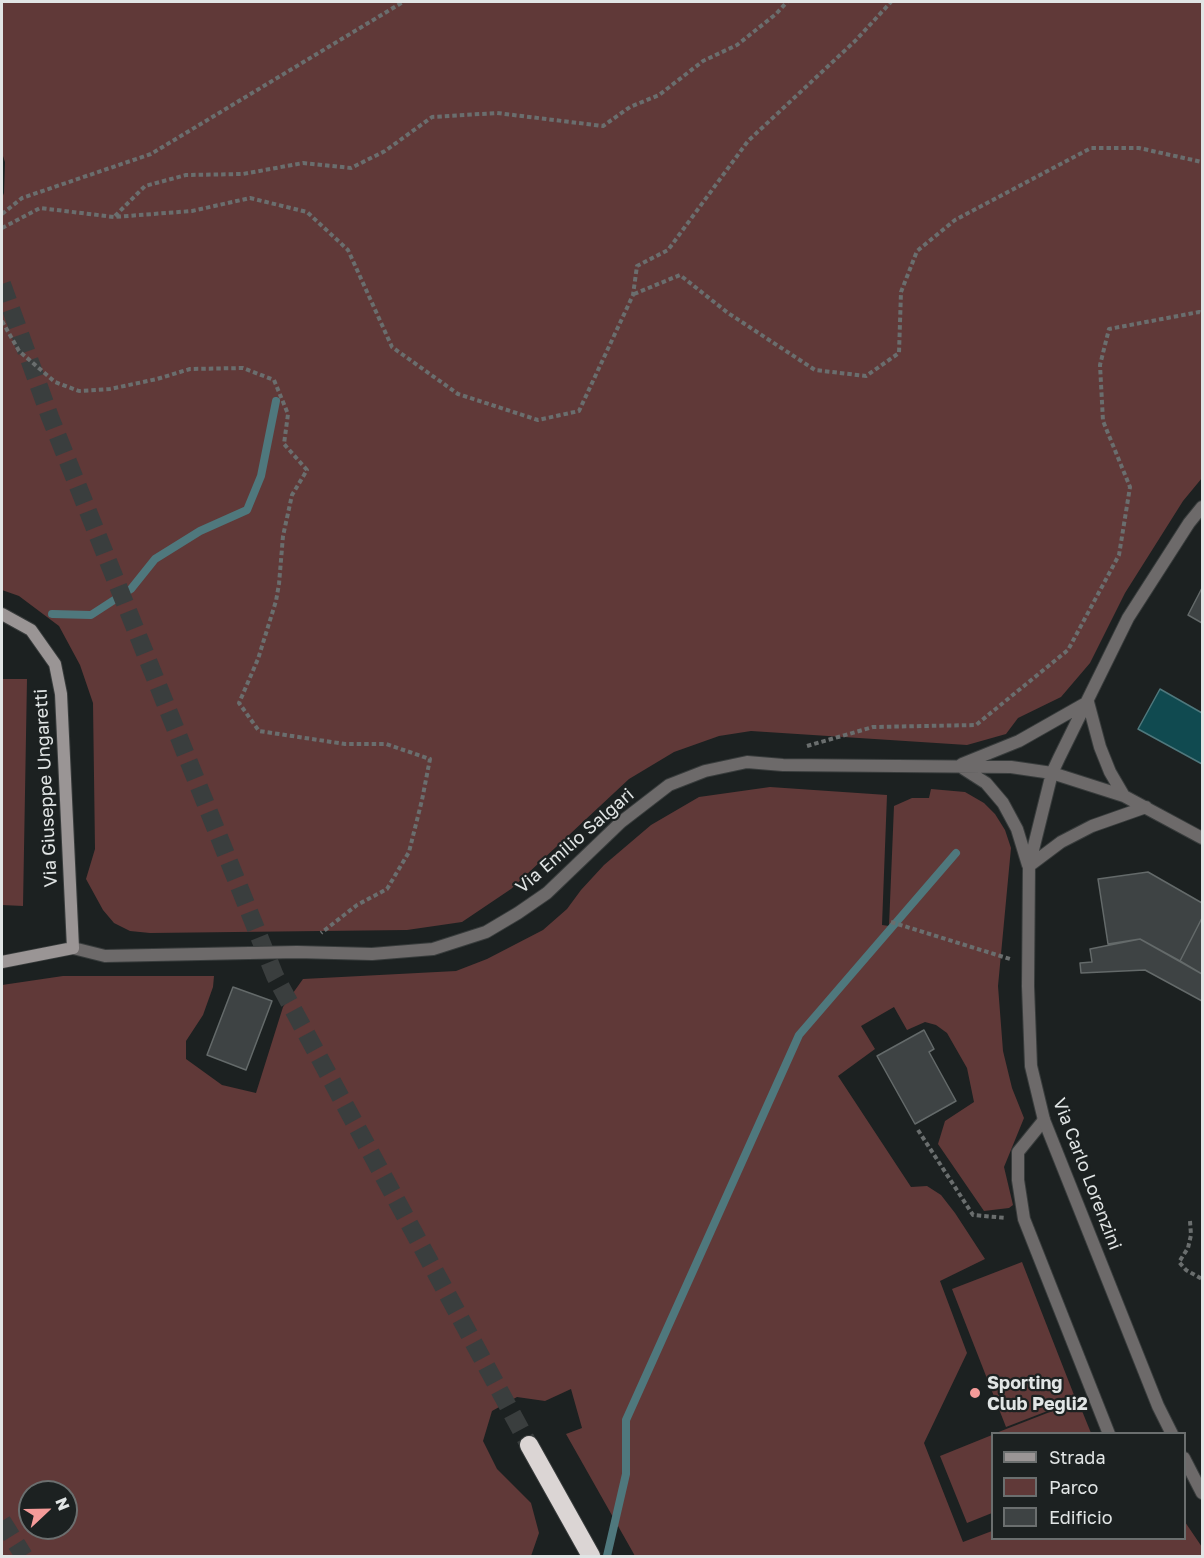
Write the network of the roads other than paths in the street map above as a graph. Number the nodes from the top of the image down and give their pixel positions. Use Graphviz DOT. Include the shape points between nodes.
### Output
graph roads {
  1 [pos="1203,507"];
  2 [pos="2,614"];
  3 [pos="1088,702"];
  4 [pos="958,766"];
  5 [pos="1052,773"];
  6 [pos="1124,796"];
  7 [pos="1146,807"];
  8 [pos="1203,838"];
  9 [pos="1029,866"];
  10 [pos="73,948"];
  11 [pos="2,962"];
  12 [pos="1044,1120"];
  13 [pos="1108,1432"];
  14 [pos="1171,1432"];
  15 [pos="529,1445"];
  16 [pos="1186,1460"];
  17 [pos="1203,1493"];
  18 [pos="591,1557"];
  1 -- 3 [label="street" via="1128,618"];
  2 -- 10 [label="street, Via Giuseppe Ungaretti" via="31,630 55,664 61,694"];
  3 -- 4 [label="street, Via Emilio Salgari" via="1019,741"];
  3 -- 5 [label="street"];
  3 -- 6 [label="street" via="1100,747"];
  4 -- 5 [label="street, Via Emilio Salgari"];
  4 -- 9 [label="street" via="986,783 1003,803"];
  4 -- 10 [label="street, Via Emilio Salgari" via="747,762 705,771 669,785 621,822 547,893 518,913 486,932 433,949 372,954 105,956"];
  5 -- 6 [label="street, Via Emilio Salgari"];
  5 -- 9 [label="street, Via Carlo Lorenzini"];
  6 -- 7 [label="street, Via Emilio Salgari"];
  7 -- 8 [label="street, Via Emilio Salgari"];
  7 -- 9 [label="street" via="1092,826 1061,842"];
  9 -- 12 [label="street, Via Carlo Lorenzini" via="1031,1066"];
  10 -- 11 [label="street, Via Emilio Salgari"];
  12 -- 13 [label="street" via="1017,1152 1024,1219"];
  12 -- 14 [label="street, Via Carlo Lorenzini"];
  15 -- 18 [label="highway"];
  16 -- 17 [label="street"];
}
